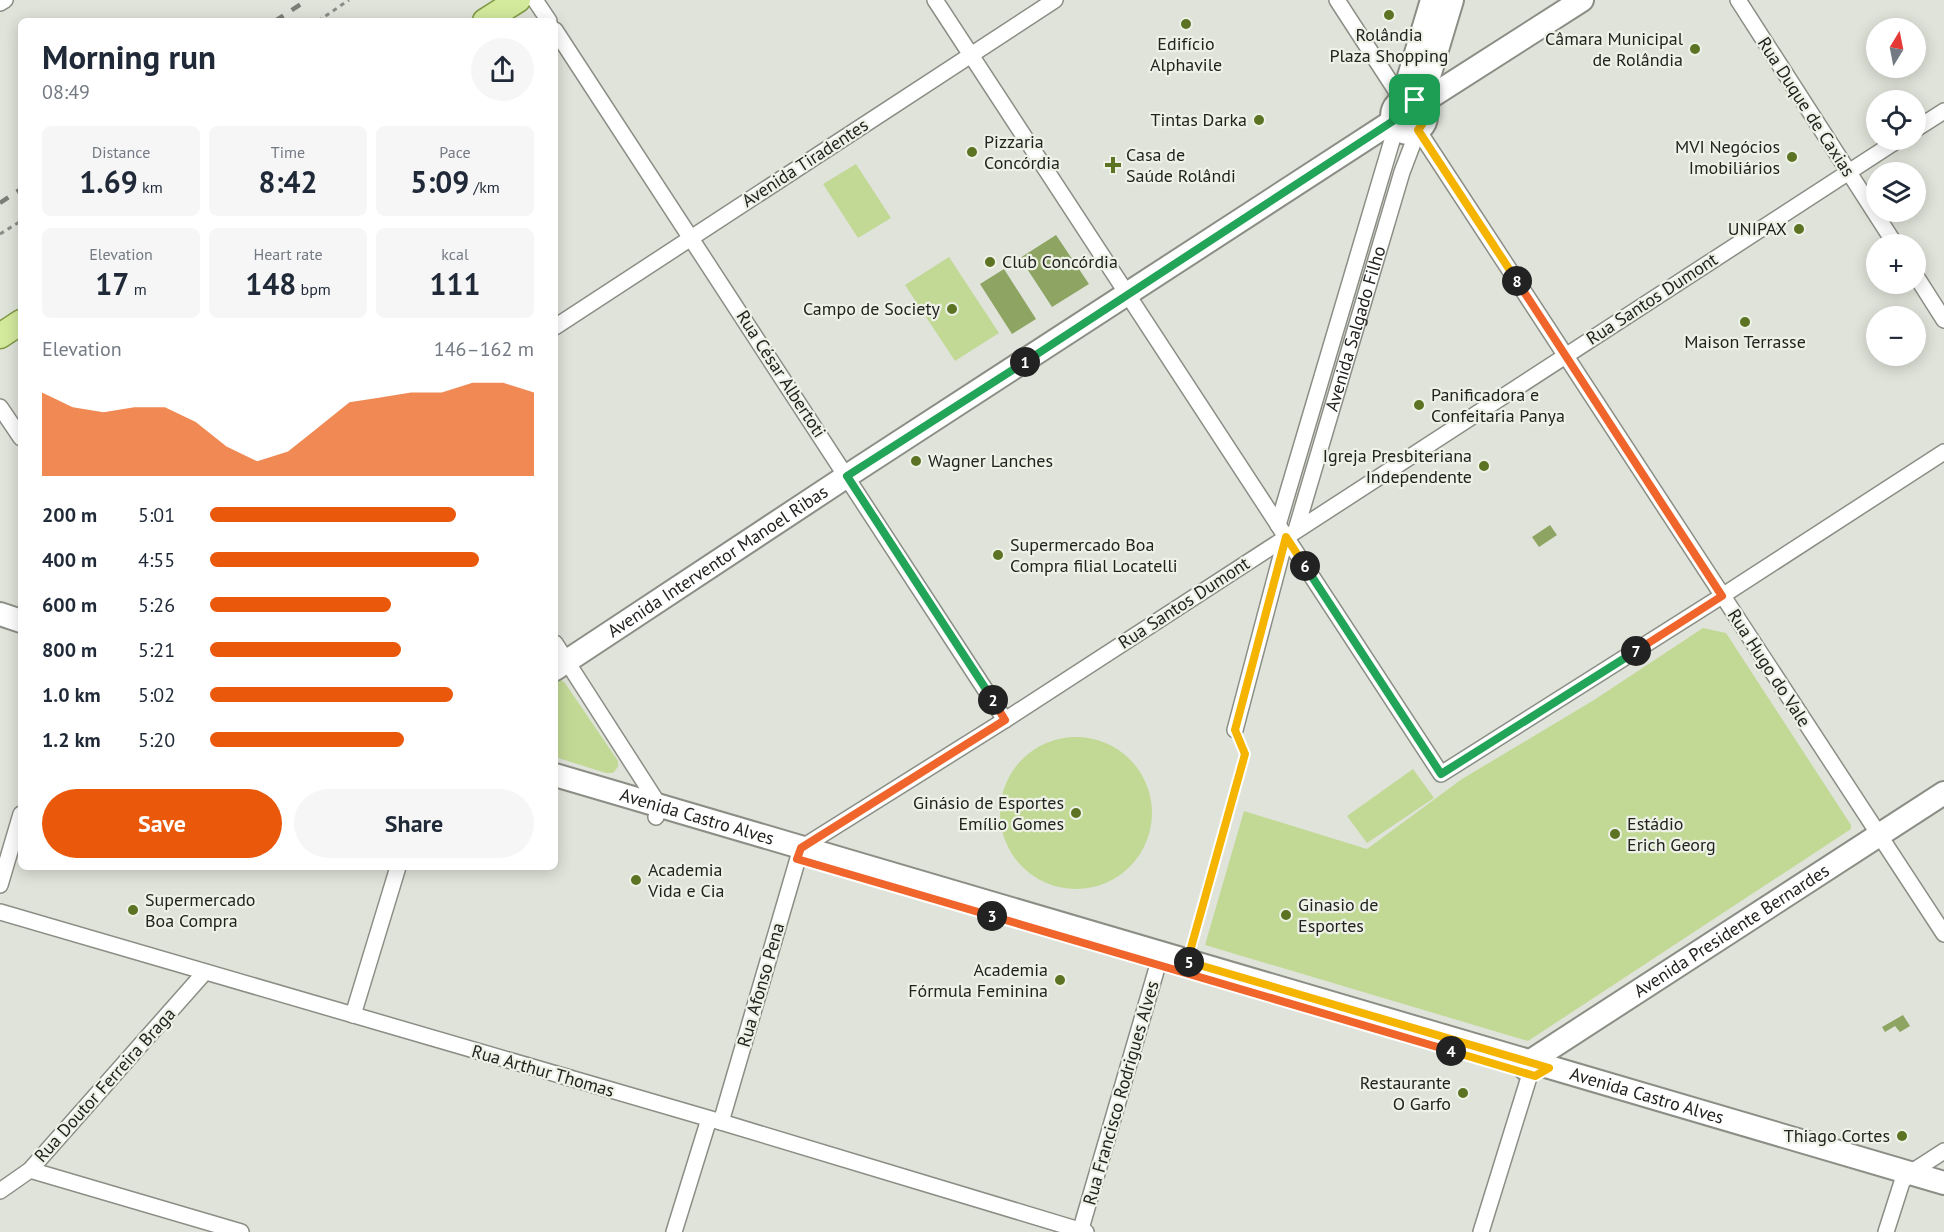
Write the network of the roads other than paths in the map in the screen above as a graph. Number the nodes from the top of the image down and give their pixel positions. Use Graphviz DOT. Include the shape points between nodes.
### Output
graph roads {
  1 [pos="5,0"];
  2 [pos="518,0"];
  3 [pos="536,0"];
  4 [pos="935,0"];
  5 [pos="1055,0"];
  6 [pos="1337,0"];
  7 [pos="1432,0"];
  8 [pos="1452,0"];
  9 [pos="1581,0"];
  10 [pos="1738,0"];
  11 [pos="0,3"];
  12 [pos="490,18"];
  13 [pos="547,18"];
  14 [pos="558,35"];
  15 [pos="970,55"];
  16 [pos="1412,102"];
  17 [pos="1944,111"];
  18 [pos="1926,123"];
  19 [pos="1394,124"];
  20 [pos="1418,130"];
  21 [pos="1882,150"];
  22 [pos="1848,171"];
  23 [pos="1889,234"];
  24 [pos="691,238"];
  25 [pos="1926,292"];
  26 [pos="1127,296"];
  27 [pos="1346,298"];
  28 [pos="1362,303"];
  29 [pos="1944,320"];
  30 [pos="18,324"];
  31 [pos="558,325"];
  32 [pos="0,336"];
  33 [pos="1566,354"];
  34 [pos="0,407"];
  35 [pos="18,434"];
  36 [pos="1944,452"];
  37 [pos="847,476"];
  38 [pos="1287,530"];
  39 [pos="1722,596"];
  40 [pos="0,614"];
  41 [pos="18,619"];
  42 [pos="0,626"];
  43 [pos="18,631"];
  44 [pos="559,658"];
  45 [pos="1005,720"];
  46 [pos="1235,730"];
  47 [pos="558,776"];
  48 [pos="558,789"];
  49 [pos="1944,793"];
  50 [pos="1944,808"];
  51 [pos="657,811"];
  52 [pos="18,824"];
  53 [pos="1883,840"];
  54 [pos="799,853"];
  55 [pos="397,870"];
  56 [pos="0,885"];
  57 [pos="0,912"];
  58 [pos="1944,934"];
  59 [pos="1160,960"];
  60 [pos="205,972"];
  61 [pos="1327,1009"];
  62 [pos="353,1016"];
  63 [pos="1534,1071"];
  64 [pos="715,1121"];
  65 [pos="1944,1150"];
  66 [pos="0,1173"];
  67 [pos="24,1174"];
  68 [pos="1906,1178"];
  69 [pos="1944,1183"];
  70 [pos="0,1191"];
  71 [pos="1944,1195"];
  72 [pos="241,1232"];
  73 [pos="674,1232"];
  74 [pos="1082,1232"];
  75 [pos="1481,1232"];
  76 [pos="1886,1232"];
  1 -- 11 [label="street"];
  2 -- 12 [label="main road"];
  3 -- 13 [label="street"];
  4 -- 15 [label="street"];
  5 -- 15 [label="street, Avenida Tiradentes"];
  6 -- 16 [label="street"];
  7 -- 16 [label="street"];
  8 -- 16 [label="street"];
  9 -- 16 [label="street"];
  10 -- 22 [label="street, Rua Duque de Caxias"];
  14 -- 24 [label="street, Rua César Albertoti"];
  15 -- 24 [label="street, Avenida Tiradentes"];
  15 -- 26 [label="street"];
  16 -- 19 [label="street" via="1393,108"];
  16 -- 20 [label="street" via="1426,114"];
  17 -- 18 [label="street"];
  19 -- 20 [label="street" via="1400,131"];
  19 -- 26 [label="street, Avenida Interventor Manoel Ribas"];
  19 -- 27 [label="street, Avenida Salgado Filho"];
  20 -- 28 [label="street, Avenida Salgado Filho"];
  20 -- 33 [label="street, Rua Hugo do Vale"];
  21 -- 22 [label="street, Rua Santos Dumont"];
  22 -- 23 [label="street, Rua Duque de Caxias"];
  22 -- 33 [label="street, Rua Santos Dumont"];
  24 -- 31 [label="street, Avenida Tiradentes"];
  24 -- 37 [label="street, Rua César Albertoti"];
  25 -- 29 [label="street"];
  26 -- 37 [label="street, Avenida Interventor Manoel Ribas"];
  26 -- 38 [label="street"];
  27 -- 28 [label="street"];
  27 -- 38 [label="street, Avenida Salgado Filho"];
  28 -- 38 [label="street, Avenida Salgado Filho"];
  30 -- 32 [label="main road"];
  33 -- 38 [label="street, Rua Santos Dumont"];
  33 -- 39 [label="street, Rua Hugo do Vale"];
  34 -- 35 [label="street"];
  36 -- 39 [label="street"];
  37 -- 44 [label="street, Avenida Interventor Manoel Ribas"];
  37 -- 45 [label="street, Rua César Albertoti"];
  38 -- 39 [label="street" via="1441,774"];
  38 -- 45 [label="street, Rua Santos Dumont"];
  38 -- 46 [label="street, Avenida Salgado Filho"];
  39 -- 53 [label="street, Rua Hugo do Vale"];
  40 -- 41 [label="street"];
  42 -- 43 [label="street"];
  44 -- 51 [label="street"];
  45 -- 54 [label="street, Rua Santos Dumont"];
  47 -- 51 [label="street, Avenida Castro Alves"];
  48 -- 51 [label="street, Avenida Castro Alves"];
  49 -- 53 [label="street, Avenida Presidente Bernardes"];
  50 -- 53 [label="street, Avenida Presidente Bernardes"];
  51 -- 54 [label="street, Avenida Castro Alves"];
  52 -- 56 [label="street"];
  53 -- 58 [label="street, Rua Hugo do Vale"];
  53 -- 63 [label="street, Avenida Presidente Bernardes"];
  54 -- 59 [label="street, Avenida Castro Alves"];
  54 -- 64 [label="street, Rua Afonso Pena"];
  55 -- 62 [label="street"];
  57 -- 60 [label="street, Rua Arthur Thomas"];
  59 -- 61 [label="street, Avenida Castro Alves"];
  59 -- 61 [label="street, Avenida Castro Alves" via="1187,962"];
  59 -- 74 [label="street, Rua Francisco Rodrigues Alves"];
  60 -- 62 [label="street, Rua Arthur Thomas"];
  60 -- 67 [label="street, Rua Doutor Ferreira Braga"];
  61 -- 63 [label="street, Avenida Castro Alves"];
  62 -- 64 [label="street, Rua Arthur Thomas"];
  63 -- 68 [label="street, Avenida Castro Alves"];
  63 -- 75 [label="street"];
  64 -- 73 [label="street, Rua Afonso Pena"];
  64 -- 74 [label="street, Rua Arthur Thomas"];
  65 -- 68 [label="street"];
  66 -- 67 [label="street"];
  67 -- 70 [label="street, Rua Doutor Ferreira Braga"];
  67 -- 72 [label="street"];
  68 -- 69 [label="street, Avenida Castro Alves"];
  68 -- 71 [label="street, Avenida Castro Alves"];
  68 -- 76 [label="street"];
}
